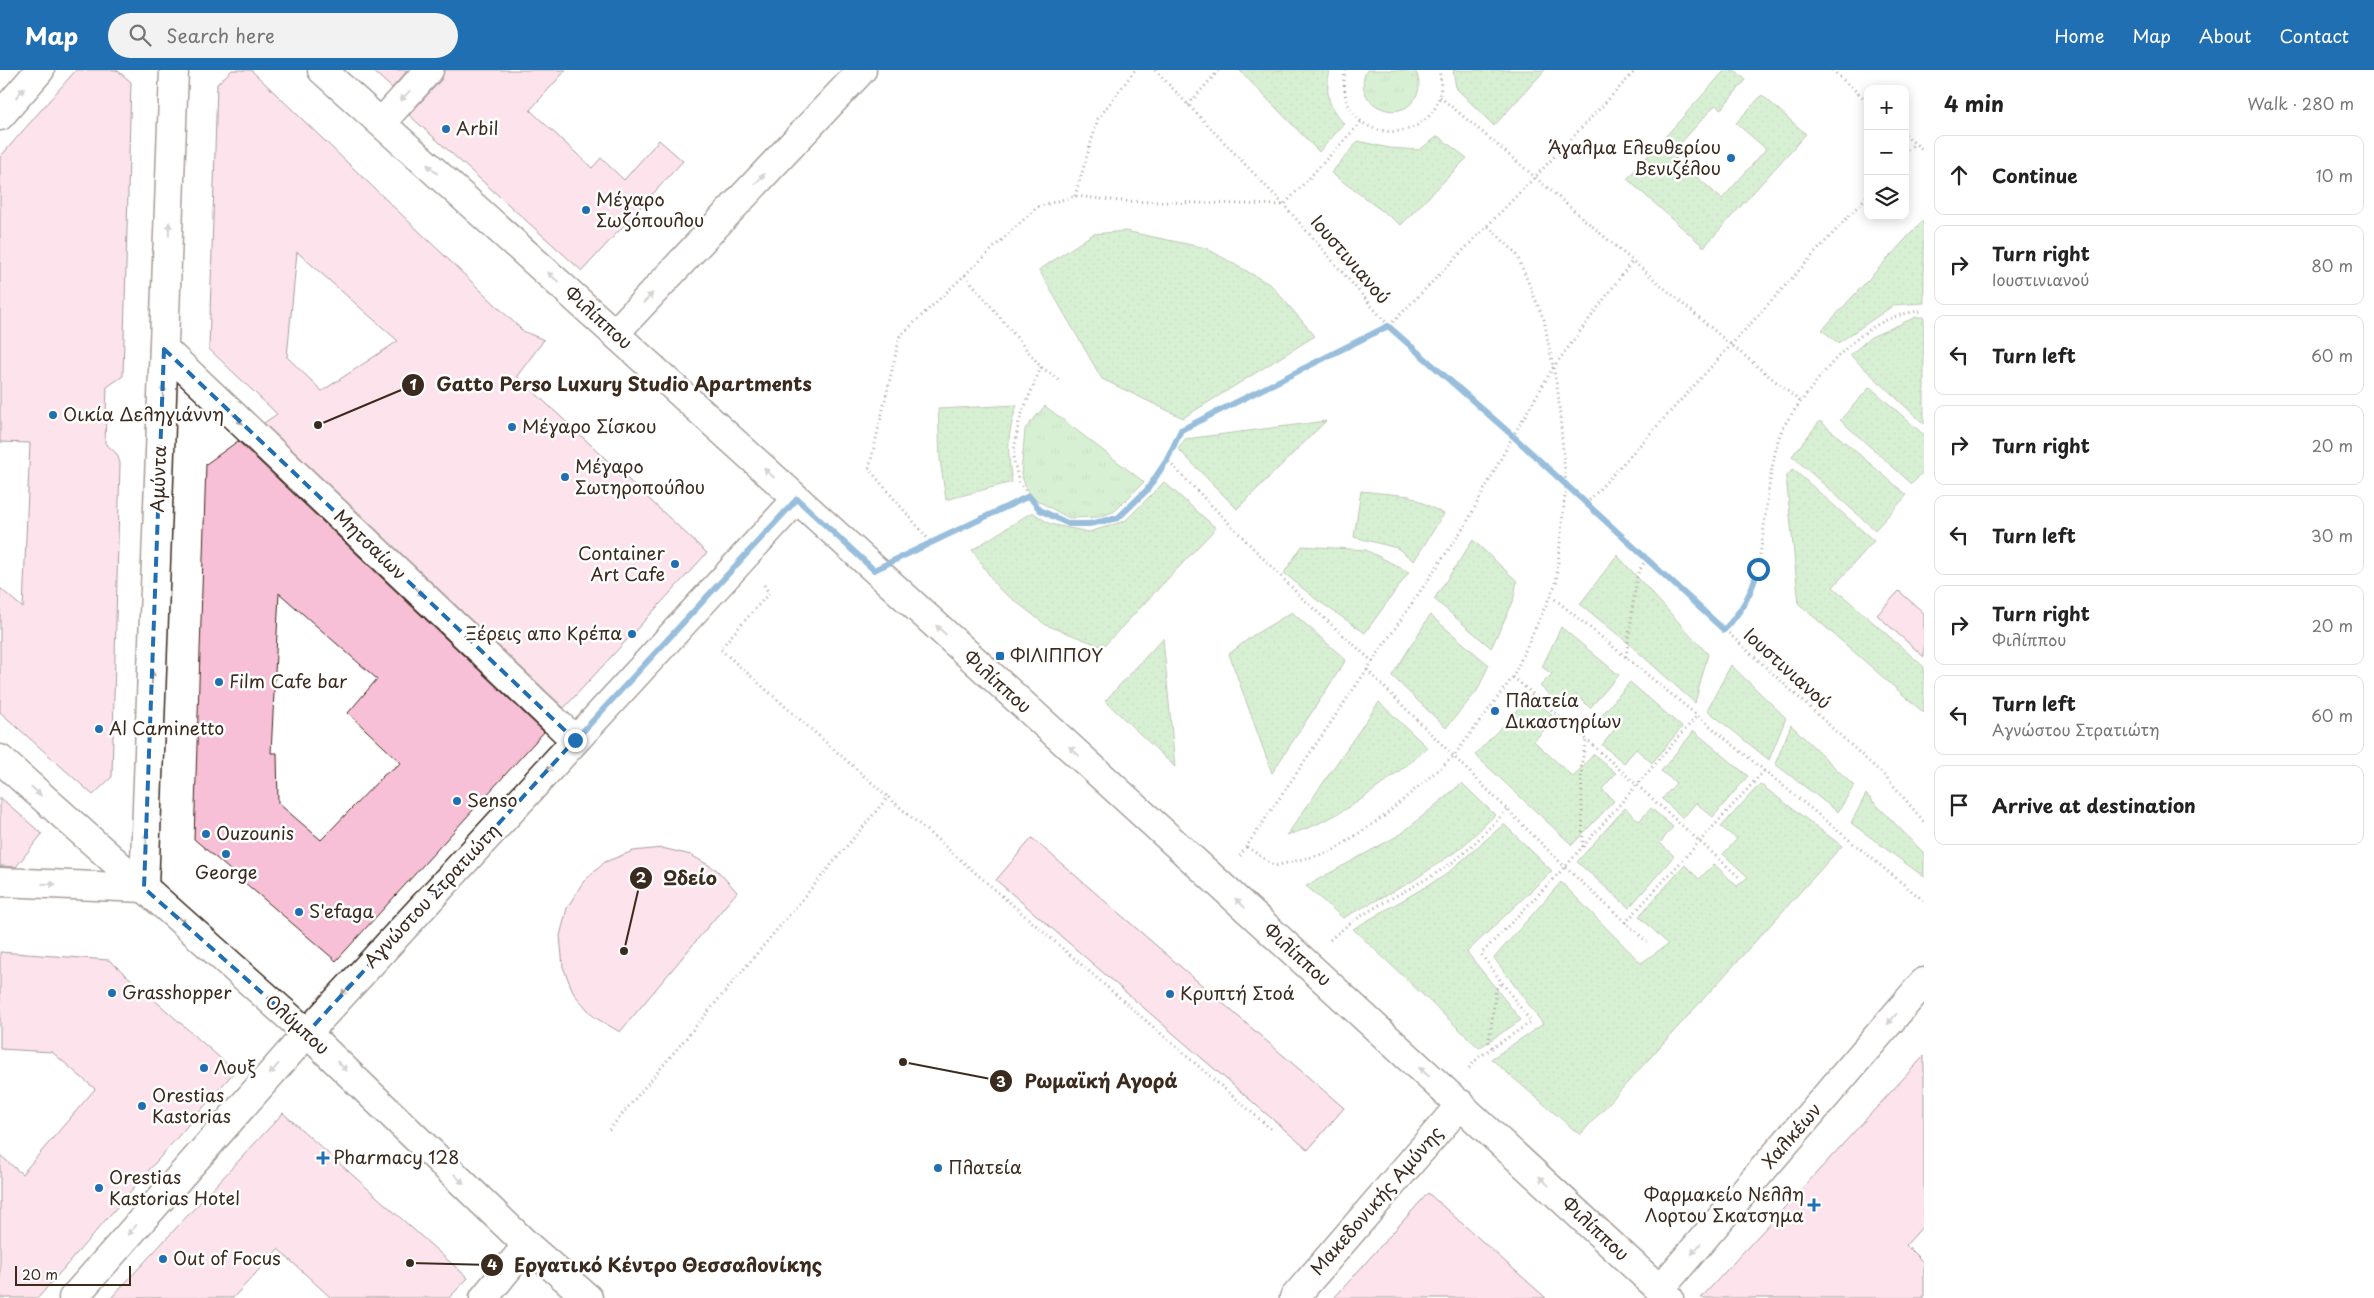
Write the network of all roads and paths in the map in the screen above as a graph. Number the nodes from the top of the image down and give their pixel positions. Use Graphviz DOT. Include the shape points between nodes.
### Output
graph roads {
  1 [pos="40,70"];
  2 [pos="174,70"];
  3 [pos="322,70"];
  4 [pos="429,70"];
  5 [pos="862,70"];
  6 [pos="1135,70"];
  7 [pos="1155,70"];
  8 [pos="1218,70"];
  9 [pos="1345,70"];
  10 [pos="1439,70"];
  11 [pos="1636,70"];
  12 [pos="1832,70"];
  13 [pos="1440,97"];
  14 [pos="1864,98"];
  15 [pos="1188,105"];
  16 [pos="0,116"];
  17 [pos="1362,122"];
  18 [pos="381,123"];
  19 [pos="1909,138"];
  20 [pos="1915,143"];
  21 [pos="1909,150"];
  22 [pos="1924,151"];
  23 [pos="1536,176"];
  24 [pos="1075,196"];
  25 [pos="1864,199"];
  26 [pos="1284,205"];
  27 [pos="1488,226"];
  28 [pos="1633,260"];
  29 [pos="965,275"];
  30 [pos="1924,311"];
  31 [pos="1388,326"];
  32 [pos="615,334"];
  33 [pos="1731,345"];
  34 [pos="164,349"];
  35 [pos="1041,368"];
  36 [pos="1553,368"];
  37 [pos="1060,380"];
  38 [pos="1801,402"];
  39 [pos="1513,436"];
  40 [pos="1167,460"];
  41 [pos="1566,485"];
  42 [pos="1029,496"];
  43 [pos="797,499"];
  44 [pos="1586,504"];
  45 [pos="930,542"];
  46 [pos="746,554"];
  47 [pos="1646,558"];
  48 [pos="874,570"];
  49 [pos="1551,596"];
  50 [pos="1724,630"];
  51 [pos="1626,658"];
  52 [pos="1373,662"];
  53 [pos="1367,670"];
  54 [pos="1513,677"];
  55 [pos="1697,716"];
  56 [pos="1586,739"];
  57 [pos="575,740"];
  58 [pos="1453,757"];
  59 [pos="0,759"];
  60 [pos="1764,771"];
  61 [pos="1636,784"];
  62 [pos="888,797"];
  63 [pos="1507,810"];
  64 [pos="1924,822"];
  65 [pos="1700,841"];
  66 [pos="1247,847"];
  67 [pos="1583,847"];
  68 [pos="1565,867"];
  69 [pos="1739,877"];
  70 [pos="0,882"];
  71 [pos="1219,884"];
  72 [pos="144,888"];
  73 [pos="1924,901"];
  74 [pos="1625,923"];
  75 [pos="1647,942"];
  76 [pos="1306,963"];
  77 [pos="1924,982"];
  78 [pos="1502,983"];
  79 [pos="307,1033"];
  80 [pos="1492,1048"];
  81 [pos="1454,1098"];
  82 [pos="609,1130"];
  83 [pos="1272,1130"];
  84 [pos="527,1245"];
  85 [pos="1665,1294"];
  86 [pos="73,1298"];
  87 [pos="484,1298"];
  88 [pos="588,1298"];
  89 [pos="1294,1298"];
  16 -- 1 [label="street, one-way"];
  34 -- 2 [label="street, Αμύντα, one-way"];
  3 -- 18 [label="street, Φιλίππου"];
  4 -- 18 [label="street, one-way"];
  32 -- 5 [label="street, one-way"];
  6 -- 24 [label="path" via="1098,119"];
  7 -- 15 [label="path, Ιουστινιανού"];
  8 -- 15 [label="path"];
  9 -- 17 [label="path" via="1345,98 1351,111"];
  10 -- 13 [label="path"];
  11 -- 23 [label="path"];
  12 -- 14 [label="path"];
  13 -- 17 [label="path" via="1422,123 1408,130 1391,133 1376,130"];
  13 -- 23 [label="path"];
  15 -- 26 [label="path, Ιουστινιανού"];
  17 -- 26 [label="path"];
  32 -- 18 [label="street, Φιλίππου, one-way"];
  19 -- 20 [label="path"];
  20 -- 21 [label="path"];
  20 -- 22 [label="path"];
  23 -- 27 [label="path"];
  23 -- 28 [label="path"];
  24 -- 26 [label="path" via="1120,201"];
  24 -- 29 [label="path" via="1036,207"];
  25 -- 33 [label="path"];
  26 -- 31 [label="path, Ιουστινιανού"];
  27 -- 31 [label="path"];
  27 -- 36 [label="path" via="1516,252 1544,320"];
  28 -- 33 [label="path"];
  28 -- 36 [label="path"];
  29 -- 35 [label="path"];
  29 -- 45 [label="path" via="900,336 869,470"];
  30 -- 38 [label="path" via="1888,319 1853,341"];
  31 -- 39 [label="path, Ιουστινιανού"];
  31 -- 40 [label="path" via="1181,430"];
  43 -- 32 [label="street, Φιλίππου, one-way"];
  33 -- 38 [label="path"];
  33 -- 44 [label="path"];
  34 -- 57 [label="street, Μητσαίων, one-way"];
  72 -- 34 [label="street, Αμύντα, one-way"];
  35 -- 37 [label="path"];
  35 -- 42 [label="path" via="1019,422 1013,457 1019,482"];
  36 -- 39 [label="path"];
  36 -- 41 [label="path"];
  38 -- 50 [label="path" via="1790,415 1778,440 1758,569 1751,593"];
  39 -- 41 [label="path, Ιουστινιανού"];
  39 -- 52 [label="path" via="1466,524"];
  40 -- 42 [label="path" via="1147,490 1118,518 1069,524 1040,510"];
  40 -- 52 [label="path" via="1304,600"];
  41 -- 44 [label="path, Ιουστινιανού"];
  41 -- 49 [label="path" via="1557,579"];
  42 -- 45 [label="path"];
  43 -- 46 [label="street, Αγνώστου Στρατιώτη"];
  43 -- 48 [label="street, Φιλίππου"];
  44 -- 47 [label="path, Ιουστινιανού"];
  45 -- 48 [label="path"];
  46 -- 57 [label="street, Αγνώστου Στρατιώτη"];
  46 -- 62 [label="path" via="769,593 720,649"];
  47 -- 50 [label="path, Ιουστινιανού"];
  47 -- 51 [label="path" via="1637,575"];
  71 -- 48 [label="street, Φιλίππου, one-way"];
  49 -- 51 [label="path"];
  49 -- 54 [label="path"];
  50 -- 64 [label="path, Ιουστινιανού" via="1888,780"];
  51 -- 55 [label="path"];
  52 -- 53 [label="path"];
  53 -- 58 [label="path"];
  53 -- 66 [label="path"];
  54 -- 56 [label="path"];
  54 -- 58 [label="path"];
  55 -- 60 [label="path"];
  55 -- 61 [label="path"];
  56 -- 61 [label="path"];
  56 -- 67 [label="path" via="1581,768"];
  57 -- 79 [label="street, Αγνώστου Στρατιώτη, one-way"];
  58 -- 63 [label="path"];
  58 -- 66 [label="path" via="1383,816 1331,852 1275,866"];
  59 -- 72 [label="street, Ολύμπου, one-way"];
  60 -- 65 [label="path"];
  60 -- 73 [label="path"];
  61 -- 65 [label="path"];
  61 -- 67 [label="path"];
  62 -- 82 [label="path"];
  62 -- 83 [label="path"];
  63 -- 68 [label="path"];
  63 -- 76 [label="path" via="1464,853 1416,886 1347,924"];
  65 -- 69 [label="path"];
  65 -- 74 [label="path"];
  66 -- 71 [label="path"];
  67 -- 68 [label="path"];
  68 -- 74 [label="path"];
  68 -- 78 [label="path" via="1481,954"];
  70 -- 72 [label="street, one-way"];
  76 -- 71 [label="street, Φιλίππου, one-way"];
  72 -- 79 [label="street, Ολύμπου, one-way"];
  74 -- 75 [label="path"];
  81 -- 76 [label="street, Φιλίππου, one-way"];
  77 -- 85 [label="street, Χαλκέων, one-way"];
  78 -- 80 [label="path" via="1496,989 1489,1042"];
  78 -- 80 [label="path" via="1531,1022"];
  79 -- 84 [label="street, Ολύμπου, one-way"];
  79 -- 86 [label="street, Αγνώστου Στρατιώτη, one-way"];
  80 -- 81 [label="path" via="1479,1057"];
  85 -- 81 [label="street, Φιλίππου, one-way"];
  81 -- 89 [label="street, Μακεδονικής Αμύνης"];
  84 -- 87 [label="street"];
  84 -- 88 [label="street, Ολύμπου"];
}
